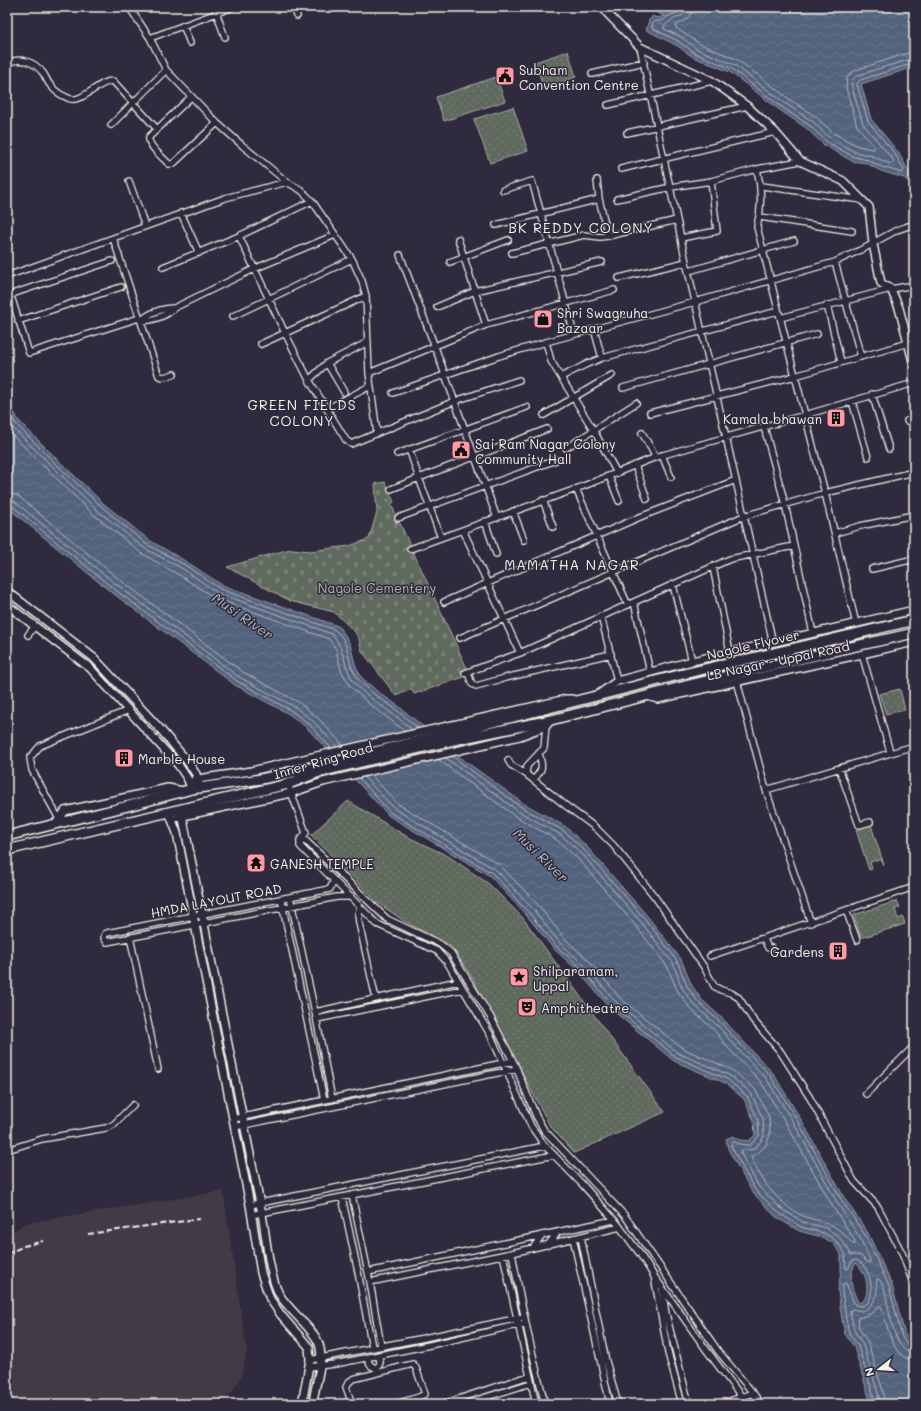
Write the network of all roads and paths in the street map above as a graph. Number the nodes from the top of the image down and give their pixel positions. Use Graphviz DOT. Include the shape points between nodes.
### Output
graph roads {
  1 [pos="129,7"];
  2 [pos="232,7"];
  3 [pos="294,7"];
  4 [pos="623,7"];
  5 [pos="605,10"];
  6 [pos="216,12"];
  7 [pos="296,16"];
  8 [pos="183,25"];
  9 [pos="225,37"];
  10 [pos="150,38"];
  11 [pos="190,43"];
  12 [pos="640,47"];
  13 [pos="644,62"];
  14 [pos="7,63"];
  15 [pos="166,70"];
  16 [pos="592,74"];
  17 [pos="712,81"];
  18 [pos="651,96"];
  19 [pos="191,97"];
  20 [pos="134,102"];
  21 [pos="608,105"];
  22 [pos="747,106"];
  23 [pos="217,123"];
  24 [pos="111,125"];
  25 [pos="658,126"];
  26 [pos="157,129"];
  27 [pos="776,132"];
  28 [pos="627,133"];
  29 [pos="665,158"];
  30 [pos="800,160"];
  31 [pos="621,169"];
  32 [pos="757,169"];
  33 [pos="597,180"];
  34 [pos="129,181"];
  35 [pos="711,181"];
  36 [pos="287,182"];
  37 [pos="762,186"];
  38 [pos="671,187"];
  39 [pos="503,190"];
  40 [pos="599,199"];
  41 [pos="617,199"];
  42 [pos="862,200"];
  43 [pos="312,201"];
  44 [pos="181,213"];
  45 [pos="540,213"];
  46 [pos="760,217"];
  47 [pos="677,220"];
  48 [pos="914,224"];
  49 [pos="496,225"];
  50 [pos="145,226"];
  51 [pos="852,231"];
  52 [pos="335,235"];
  53 [pos="239,236"];
  54 [pos="608,236"];
  55 [pos="113,238"];
  56 [pos="681,238"];
  57 [pos="458,239"];
  58 [pos="508,240"];
  59 [pos="794,241"];
  60 [pos="549,243"];
  61 [pos="873,243"];
  62 [pos="762,251"];
  63 [pos="198,253"];
  64 [pos="512,253"];
  65 [pos="400,255"];
  66 [pos="464,256"];
  67 [pos="352,259"];
  68 [pos="112,261"];
  69 [pos="450,262"];
  70 [pos="602,262"];
  71 [pos="686,262"];
  72 [pos="835,262"];
  73 [pos="163,267"];
  74 [pos="254,268"];
  75 [pos="688,271"];
  76 [pos="556,272"];
  77 [pos="7,276"];
  78 [pos="619,278"];
  79 [pos="770,280"];
  80 [pos="914,285"];
  81 [pos="121,287"];
  82 [pos="891,289"];
  83 [pos="614,290"];
  84 [pos="474,291"];
  85 [pos="366,296"];
  86 [pos="269,300"];
  87 [pos="845,301"];
  88 [pos="695,302"];
  89 [pos="564,303"];
  90 [pos="827,305"];
  91 [pos="437,307"];
  92 [pos="778,311"];
  93 [pos="234,316"];
  94 [pos="780,318"];
  95 [pos="140,319"];
  96 [pos="18,321"];
  97 [pos="486,325"];
  98 [pos="594,330"];
  99 [pos="702,332"];
  100 [pos="285,333"];
  101 [pos="574,334"];
  102 [pos="817,334"];
  103 [pos="368,342"];
  104 [pos="546,342"];
  105 [pos="787,342"];
  106 [pos="908,343"];
  107 [pos="261,344"];
  108 [pos="435,346"];
  109 [pos="861,356"];
  110 [pos="602,358"];
  111 [pos="841,362"];
  112 [pos="328,363"];
  113 [pos="710,363"];
  114 [pos="914,363"];
  115 [pos="369,373"];
  116 [pos="174,374"];
  117 [pos="445,374"];
  118 [pos="612,375"];
  119 [pos="795,376"];
  120 [pos="561,377"];
  121 [pos="309,380"];
  122 [pos="519,380"];
  123 [pos="914,382"];
  124 [pos="370,386"];
  125 [pos="624,388"];
  126 [pos="344,392"];
  127 [pos="393,393"];
  128 [pos="872,394"];
  129 [pos="718,395"];
  130 [pos="573,398"];
  131 [pos="455,401"];
  132 [pos="852,401"];
  133 [pos="636,403"];
  134 [pos="527,407"];
  135 [pos="327,409"];
  136 [pos="650,413"];
  137 [pos="544,415"];
  138 [pos="805,415"];
  139 [pos="914,420"];
  140 [pos="907,421"];
  141 [pos="764,427"];
  142 [pos="547,429"];
  143 [pos="465,430"];
  144 [pos="594,431"];
  145 [pos="377,433"];
  146 [pos="642,433"];
  147 [pos="727,436"];
  148 [pos="566,448"];
  149 [pos="409,449"];
  150 [pos="889,449"];
  151 [pos="397,454"];
  152 [pos="659,456"];
  153 [pos="475,457"];
  154 [pos="868,457"];
  155 [pos="556,460"];
  156 [pos="635,466"];
  157 [pos="914,472"];
  158 [pos="616,473"];
  159 [pos="609,476"];
  160 [pos="671,477"];
  161 [pos="419,478"];
  162 [pos="736,480"];
  163 [pos="485,486"];
  164 [pos="391,489"];
  165 [pos="576,489"];
  166 [pos="825,493"];
  167 [pos="647,499"];
  168 [pos="543,500"];
  169 [pos="619,501"];
  170 [pos="785,504"];
  171 [pos="429,506"];
  172 [pos="513,511"];
  173 [pos="914,515"];
  174 [pos="744,516"];
  175 [pos="398,518"];
  176 [pos="497,518"];
  177 [pos="485,521"];
  178 [pos="553,526"];
  179 [pos="463,530"];
  180 [pos="835,533"];
  181 [pos="596,536"];
  182 [pos="440,538"];
  183 [pos="524,540"];
  184 [pos="794,546"];
  185 [pos="410,549"];
  186 [pos="496,554"];
  187 [pos="752,554"];
  188 [pos="914,559"];
  189 [pos="713,567"];
  190 [pos="872,569"];
  191 [pos="613,572"];
  192 [pos="487,583"];
  193 [pos="673,585"];
  194 [pos="7,591"];
  195 [pos="444,602"];
  196 [pos="634,602"];
  197 [pos="7,605"];
  198 [pos="628,605"];
  199 [pos="914,610"];
  200 [pos="896,614"];
  201 [pos="602,616"];
  202 [pos="504,619"];
  203 [pos="914,620"];
  204 [pos="856,624"];
  205 [pos="35,626"];
  206 [pos="813,633"];
  207 [pos="914,633"];
  208 [pos="28,635"];
  209 [pos="460,638"];
  210 [pos="914,642"];
  211 [pos="773,643"];
  212 [pos="904,644"];
  213 [pos="730,652"];
  214 [pos="520,653"];
  215 [pos="611,654"];
  216 [pos="862,654"];
  217 [pos="692,661"];
  218 [pos="650,672"];
  219 [pos="617,681"];
  220 [pos="737,681"];
  221 [pos="598,695"];
  222 [pos="646,696"];
  223 [pos="581,700"];
  224 [pos="129,710"];
  225 [pos="548,723"];
  226 [pos="446,737"];
  227 [pos="914,746"];
  228 [pos="890,752"];
  229 [pos="539,754"];
  230 [pos="508,760"];
  231 [pos="839,768"];
  232 [pos="526,774"];
  233 [pos="533,780"];
  234 [pos="195,785"];
  235 [pos="290,789"];
  236 [pos="766,790"];
  237 [pos="182,813"];
  238 [pos="171,815"];
  239 [pos="58,822"];
  240 [pos="870,822"];
  241 [pos="7,836"];
  242 [pos="300,840"];
  243 [pos="7,850"];
  244 [pos="334,880"];
  245 [pos="914,887"];
  246 [pos="290,897"];
  247 [pos="350,897"];
  248 [pos="281,899"];
  249 [pos="292,906"];
  250 [pos="283,907"];
  251 [pos="360,907"];
  252 [pos="846,910"];
  253 [pos="202,914"];
  254 [pos="193,916"];
  255 [pos="387,919"];
  256 [pos="811,922"];
  257 [pos="204,923"];
  258 [pos="195,925"];
  259 [pos="128,929"];
  260 [pos="388,930"];
  261 [pos="130,937"];
  262 [pos="764,939"];
  263 [pos="857,940"];
  264 [pos="771,948"];
  265 [pos="710,956"];
  266 [pos="458,981"];
  267 [pos="435,986"];
  268 [pos="464,989"];
  269 [pos="436,995"];
  270 [pos="376,999"];
  271 [pos="314,1005"];
  272 [pos="305,1007"];
  273 [pos="315,1012"];
  274 [pos="317,1020"];
  275 [pos="914,1046"];
  276 [pos="513,1061"];
  277 [pos="503,1064"];
  278 [pos="158,1069"];
  279 [pos="517,1069"];
  280 [pos="507,1071"];
  281 [pos="866,1094"];
  282 [pos="332,1099"];
  283 [pos="324,1100"];
  284 [pos="133,1105"];
  285 [pos="242,1117"];
  286 [pos="233,1119"];
  287 [pos="243,1125"];
  288 [pos="234,1127"];
  289 [pos="545,1146"];
  290 [pos="7,1150"];
  291 [pos="554,1154"];
  292 [pos="352,1195"];
  293 [pos="342,1197"];
  294 [pos="260,1204"];
  295 [pos="250,1206"];
  296 [pos="262,1214"];
  297 [pos="251,1215"];
  298 [pos="614,1220"];
  299 [pos="620,1227"];
  300 [pos="567,1230"];
  301 [pos="558,1232"];
  302 [pos="542,1235"];
  303 [pos="578,1238"];
  304 [pos="548,1245"];
  305 [pos="533,1248"];
  306 [pos="512,1253"];
  307 [pos="503,1255"];
  308 [pos="368,1272"];
  309 [pos="654,1276"];
  310 [pos="370,1282"];
  311 [pos="662,1285"];
  312 [pos="914,1286"];
  313 [pos="524,1317"];
  314 [pos="518,1322"];
  315 [pos="526,1323"];
  316 [pos="381,1346"];
  317 [pos="372,1347"];
  318 [pos="378,1355"];
  319 [pos="368,1358"];
  320 [pos="320,1362"];
  321 [pos="310,1363"];
  322 [pos="378,1371"];
  323 [pos="529,1376"];
  324 [pos="531,1383"];
  325 [pos="755,1395"];
  326 [pos="742,1397"];
  327 [pos="302,1404"];
  328 [pos="313,1404"];
  329 [pos="352,1404"];
  330 [pos="396,1404"];
  331 [pos="443,1404"];
  332 [pos="464,1404"];
  333 [pos="536,1404"];
  334 [pos="545,1404"];
  335 [pos="610,1404"];
  336 [pos="618,1404"];
  337 [pos="682,1404"];
  338 [pos="689,1404"];
  339 [pos="721,1404"];
  340 [pos="745,1404"];
  341 [pos="761,1404"];
  1 -- 10 [label="street"];
  2 -- 6 [label="street"];
  3 -- 7 [label="street"];
  4 -- 5 [label="street"];
  5 -- 12 [label="street"];
  6 -- 8 [label="street"];
  6 -- 9 [label="street"];
  8 -- 10 [label="street"];
  8 -- 11 [label="street"];
  10 -- 15 [label="street"];
  12 -- 13 [label="street"];
  12 -- 17 [label="street"];
  13 -- 16 [label="street"];
  13 -- 18 [label="street"];
  14 -- 20 [label="street" via="20,59 34,65 44,74 52,87 70,99 78,99 113,81"];
  15 -- 19 [label="street"];
  15 -- 20 [label="street"];
  17 -- 18 [label="street"];
  17 -- 22 [label="street"];
  18 -- 21 [label="street"];
  18 -- 25 [label="street"];
  19 -- 23 [label="street"];
  19 -- 26 [label="street"];
  20 -- 24 [label="street"];
  20 -- 26 [label="street"];
  22 -- 25 [label="street"];
  22 -- 27 [label="street"];
  23 -- 26 [label="street" via="171,165 148,141"];
  23 -- 36 [label="street"];
  25 -- 28 [label="street"];
  25 -- 29 [label="street"];
  27 -- 29 [label="street"];
  27 -- 30 [label="street"];
  29 -- 31 [label="street"];
  29 -- 38 [label="street"];
  30 -- 32 [label="street"];
  30 -- 42 [label="street" via="843,181"];
  32 -- 35 [label="street"];
  32 -- 37 [label="street"];
  33 -- 40 [label="street"];
  34 -- 50 [label="street"];
  35 -- 38 [label="street"];
  35 -- 56 [label="street" via="717,231"];
  36 -- 43 [label="street" via="301,190"];
  36 -- 44 [label="street" via="225,198"];
  37 -- 42 [label="street"];
  37 -- 46 [label="street"];
  38 -- 41 [label="street"];
  38 -- 47 [label="street"];
  39 -- 45 [label="street" via="532,181"];
  40 -- 45 [label="street"];
  40 -- 54 [label="street"];
  42 -- 61 [label="street" via="869,207"];
  43 -- 52 [label="street"];
  43 -- 53 [label="street"];
  44 -- 50 [label="street"];
  44 -- 63 [label="street"];
  45 -- 49 [label="street"];
  45 -- 60 [label="street"];
  46 -- 51 [label="street"];
  46 -- 62 [label="street" via="757,227"];
  47 -- 54 [label="street"];
  47 -- 56 [label="street"];
  48 -- 61 [label="street"];
  50 -- 55 [label="street"];
  52 -- 67 [label="street"];
  52 -- 74 [label="street"];
  53 -- 63 [label="street"];
  53 -- 74 [label="street"];
  54 -- 60 [label="street" via="584,235"];
  55 -- 77 [label="street"];
  55 -- 95 [label="street"];
  56 -- 71 [label="street"];
  57 -- 66 [label="street"];
  58 -- 66 [label="street"];
  59 -- 62 [label="street"];
  60 -- 64 [label="street"];
  60 -- 76 [label="street"];
  61 -- 72 [label="street"];
  61 -- 82 [label="street" via="881,283"];
  62 -- 75 [label="street"];
  62 -- 79 [label="street"];
  63 -- 73 [label="street"];
  65 -- 108 [label="street"];
  66 -- 69 [label="street"];
  66 -- 84 [label="street"];
  67 -- 85 [label="street"];
  67 -- 86 [label="street"];
  68 -- 96 [label="street" via="15,293 11,296"];
  70 -- 76 [label="street"];
  71 -- 75 [label="street"];
  71 -- 78 [label="street"];
  72 -- 79 [label="street"];
  72 -- 87 [label="street"];
  74 -- 86 [label="street"];
  74 -- 95 [label="street" via="174,308"];
  75 -- 88 [label="street"];
  76 -- 84 [label="street"];
  76 -- 89 [label="street"];
  79 -- 88 [label="street"];
  79 -- 92 [label="street"];
  80 -- 82 [label="street"];
  81 -- 96 [label="street"];
  82 -- 87 [label="street"];
  82 -- 106 [label="street"];
  83 -- 89 [label="street"];
  84 -- 91 [label="street"];
  84 -- 97 [label="street"];
  85 -- 100 [label="street"];
  85 -- 103 [label="street"];
  86 -- 93 [label="street"];
  86 -- 100 [label="street"];
  87 -- 90 [label="street"];
  87 -- 109 [label="street"];
  88 -- 98 [label="street"];
  88 -- 99 [label="street"];
  89 -- 97 [label="street"];
  89 -- 101 [label="street"];
  90 -- 94 [label="street"];
  90 -- 111 [label="street"];
  92 -- 94 [label="street"];
  92 -- 99 [label="street"];
  94 -- 105 [label="street"];
  95 -- 96 [label="street" via="29,353"];
  95 -- 116 [label="street" via="159,376"];
  97 -- 108 [label="street"];
  98 -- 101 [label="street"];
  98 -- 110 [label="street"];
  99 -- 110 [label="street"];
  99 -- 113 [label="street"];
  100 -- 107 [label="street"];
  100 -- 121 [label="street"];
  101 -- 104 [label="street"];
  102 -- 105 [label="street"];
  103 -- 112 [label="street"];
  103 -- 115 [label="street"];
  104 -- 117 [label="street"];
  104 -- 120 [label="street" via="551,360"];
  105 -- 113 [label="street"];
  105 -- 119 [label="street"];
  106 -- 109 [label="street"];
  106 -- 114 [label="street"];
  108 -- 115 [label="street"];
  108 -- 117 [label="street"];
  109 -- 111 [label="street"];
  110 -- 120 [label="street"];
  111 -- 119 [label="street"];
  112 -- 121 [label="street"];
  112 -- 126 [label="street"];
  113 -- 125 [label="street"];
  113 -- 129 [label="street"];
  115 -- 124 [label="street"];
  117 -- 127 [label="street"];
  117 -- 131 [label="street"];
  118 -- 130 [label="street"];
  119 -- 129 [label="street"];
  119 -- 138 [label="street"];
  120 -- 130 [label="street"];
  121 -- 135 [label="street"];
  122 -- 131 [label="street"];
  123 -- 128 [label="street"];
  124 -- 135 [label="street"];
  124 -- 145 [label="street"];
  128 -- 132 [label="street"];
  128 -- 150 [label="street"];
  129 -- 136 [label="street"];
  129 -- 147 [label="street"];
  130 -- 137 [label="street"];
  130 -- 144 [label="street"];
  131 -- 143 [label="street"];
  131 -- 145 [label="street"];
  132 -- 138 [label="street"];
  132 -- 154 [label="street"];
  133 -- 144 [label="street"];
  134 -- 143 [label="street"];
  135 -- 145 [label="street" via="351,444"];
  138 -- 141 [label="street"];
  138 -- 166 [label="street"];
  139 -- 140 [label="street"];
  141 -- 147 [label="street"];
  141 -- 170 [label="street"];
  142 -- 153 [label="street"];
  143 -- 149 [label="street"];
  143 -- 153 [label="street"];
  144 -- 148 [label="street"];
  144 -- 158 [label="street"];
  146 -- 152 [label="street"];
  147 -- 152 [label="street"];
  147 -- 162 [label="street"];
  149 -- 151 [label="street"];
  149 -- 161 [label="street"];
  152 -- 156 [label="street"];
  152 -- 160 [label="street"];
  153 -- 161 [label="street"];
  153 -- 163 [label="street"];
  155 -- 163 [label="street"];
  156 -- 158 [label="street"];
  156 -- 167 [label="street"];
  157 -- 166 [label="street"];
  158 -- 159 [label="street"];
  159 -- 165 [label="street"];
  159 -- 169 [label="street"];
  161 -- 164 [label="street"];
  161 -- 171 [label="street"];
  162 -- 174 [label="street"];
  162 -- 181 [label="street"];
  163 -- 171 [label="street"];
  163 -- 176 [label="street"];
  165 -- 168 [label="street"];
  165 -- 181 [label="street"];
  166 -- 170 [label="street"];
  166 -- 180 [label="street"];
  168 -- 172 [label="street"];
  168 -- 178 [label="street"];
  170 -- 174 [label="street"];
  170 -- 184 [label="street"];
  171 -- 175 [label="street"];
  171 -- 182 [label="street"];
  172 -- 176 [label="street"];
  172 -- 183 [label="street"];
  173 -- 180 [label="street"];
  174 -- 187 [label="street"];
  174 -- 191 [label="street"];
  176 -- 177 [label="street"];
  177 -- 179 [label="street"];
  177 -- 186 [label="street"];
  179 -- 182 [label="street"];
  179 -- 192 [label="street"];
  180 -- 204 [label="street"];
  181 -- 191 [label="street"];
  181 -- 192 [label="street"];
  182 -- 185 [label="street"];
  184 -- 187 [label="street"];
  184 -- 206 [label="street"];
  187 -- 189 [label="street"];
  187 -- 211 [label="street"];
  188 -- 190 [label="street"];
  189 -- 193 [label="street"];
  189 -- 213 [label="street"];
  191 -- 198 [label="street"];
  191 -- 202 [label="street"];
  192 -- 195 [label="street"];
  192 -- 202 [label="street"];
  193 -- 196 [label="street"];
  193 -- 217 [label="street"];
  194 -- 234 [label="street" via="94,658 187,762"];
  196 -- 198 [label="street"];
  196 -- 218 [label="street"];
  197 -- 205 [label="street"];
  198 -- 201 [label="street"];
  199 -- 200 [label="street, LB Nagar - Uppal Road"];
  200 -- 204 [label="street, LB Nagar - Uppal Road"];
  200 -- 212 [label="street"];
  201 -- 214 [label="street"];
  201 -- 215 [label="street"];
  202 -- 209 [label="street"];
  202 -- 214 [label="street"];
  203 -- 221 [label="highway, Nagole Flyover, bridge"];
  204 -- 206 [label="street, LB Nagar - Uppal Road"];
  205 -- 208 [label="street"];
  205 -- 224 [label="street" via="90,668"];
  206 -- 211 [label="street, LB Nagar - Uppal Road"];
  207 -- 222 [label="highway, Nagole Flyover, bridge"];
  210 -- 212 [label="street, LB Nagar - Uppal Road"];
  211 -- 213 [label="street, LB Nagar - Uppal Road"];
  212 -- 216 [label="street, LB Nagar - Uppal Road"];
  213 -- 217 [label="street, LB Nagar - Uppal Road"];
  214 -- 215 [label="street" via="467,673 472,684 476,686"];
  215 -- 219 [label="street"];
  216 -- 220 [label="street, LB Nagar - Uppal Road"];
  216 -- 228 [label="street"];
  217 -- 218 [label="street, LB Nagar - Uppal Road"];
  218 -- 219 [label="street, LB Nagar - Uppal Road"];
  219 -- 221 [label="street, LB Nagar - Uppal Road"];
  220 -- 222 [label="street, LB Nagar - Uppal Road" via="658,699"];
  220 -- 236 [label="street"];
  221 -- 223 [label="highway, Inner Ring Road"];
  222 -- 225 [label="highway, Inner Ring Road"];
  223 -- 226 [label="highway, Inner Ring Road"];
  223 -- 234 [label="street" via="566,699 484,717"];
  224 -- 234 [label="street"];
  224 -- 239 [label="street" via="40,746 30,758 32,770"];
  225 -- 226 [label="highway, Inner Ring Road"];
  225 -- 229 [label="street" via="544,748"];
  225 -- 235 [label="street" via="520,736"];
  226 -- 234 [label="highway, Inner Ring Road" via="261,779"];
  226 -- 235 [label="highway, Inner Ring Road" via="319,772"];
  227 -- 228 [label="street"];
  228 -- 231 [label="street"];
  229 -- 232 [label="street" via="527,766"];
  229 -- 233 [label="street" via="542,765 540,773"];
  230 -- 232 [label="street" via="511,765"];
  231 -- 236 [label="street"];
  231 -- 240 [label="street" via="859,825"];
  232 -- 233 [label="street"];
  233 -- 312 [label="street" via="596,828 614,846 655,897 704,967 714,986 739,998 753,1020 780,1051 810,1098 854,1181 878,1207 902,1252"];
  234 -- 239 [label="highway, Inner Ring Road" via="182,791"];
  235 -- 237 [label="highway, Inner Ring Road"];
  235 -- 242 [label="street" via="306,833"];
  236 -- 256 [label="street"];
  237 -- 238 [label="highway, Inner Ring Road"];
  237 -- 253 [label="street"];
  238 -- 243 [label="highway, Inner Ring Road"];
  238 -- 254 [label="street"];
  239 -- 241 [label="highway, Inner Ring Road"];
  242 -- 244 [label="street" via="300,846"];
  242 -- 255 [label="street" via="306,840"];
  244 -- 246 [label="street, HMDA LAYOUT ROAD" via="330,889"];
  244 -- 247 [label="street"];
  245 -- 252 [label="street"];
  246 -- 248 [label="street, HMDA LAYOUT ROAD"];
  246 -- 249 [label="street"];
  247 -- 249 [label="street"];
  247 -- 251 [label="street"];
  248 -- 250 [label="street"];
  248 -- 253 [label="street, HMDA LAYOUT ROAD"];
  249 -- 250 [label="street"];
  249 -- 271 [label="street"];
  250 -- 257 [label="street"];
  250 -- 272 [label="street"];
  251 -- 260 [label="street" via="377,924"];
  251 -- 270 [label="street" via="359,923"];
  252 -- 256 [label="street" via="823,921"];
  252 -- 263 [label="street"];
  253 -- 254 [label="street, HMDA LAYOUT ROAD"];
  253 -- 257 [label="street"];
  254 -- 258 [label="street"];
  254 -- 259 [label="street, HMDA LAYOUT ROAD"];
  255 -- 260 [label="street"];
  255 -- 276 [label="street" via="440,944 451,953 491,1018"];
  256 -- 262 [label="street"];
  257 -- 258 [label="street"];
  257 -- 285 [label="street"];
  258 -- 261 [label="street"];
  258 -- 286 [label="street"];
  259 -- 261 [label="street"];
  259 -- 261 [label="street, HMDA LAYOUT ROAD" via="105,934 104,938 107,942"];
  260 -- 266 [label="street" via="437,951"];
  261 -- 278 [label="street"];
  262 -- 264 [label="street" via="768,948"];
  262 -- 265 [label="street"];
  266 -- 267 [label="street"];
  266 -- 268 [label="street"];
  267 -- 269 [label="street"];
  267 -- 270 [label="street"];
  268 -- 269 [label="street"];
  268 -- 277 [label="street"];
  269 -- 274 [label="street"];
  270 -- 273 [label="street"];
  271 -- 272 [label="street"];
  271 -- 273 [label="street"];
  272 -- 283 [label="street"];
  273 -- 274 [label="street"];
  274 -- 282 [label="street"];
  275 -- 281 [label="street"];
  276 -- 277 [label="street"];
  276 -- 279 [label="street"];
  277 -- 280 [label="street"];
  277 -- 282 [label="street"];
  279 -- 280 [label="street"];
  279 -- 325 [label="street" via="544,1130 625,1216 718,1351"];
  280 -- 287 [label="street"];
  280 -- 289 [label="street" via="531,1126"];
  282 -- 283 [label="street"];
  283 -- 285 [label="street"];
  284 -- 290 [label="street" via="113,1125 106,1128 42,1139"];
  285 -- 286 [label="street"];
  285 -- 287 [label="street"];
  286 -- 288 [label="street"];
  287 -- 288 [label="street"];
  287 -- 294 [label="street"];
  288 -- 295 [label="street"];
  289 -- 291 [label="street"];
  289 -- 294 [label="street"];
  291 -- 292 [label="street"];
  291 -- 298 [label="street"];
  292 -- 293 [label="street"];
  292 -- 308 [label="street"];
  293 -- 296 [label="street"];
  293 -- 317 [label="street"];
  294 -- 295 [label="street"];
  294 -- 296 [label="street"];
  295 -- 297 [label="street"];
  296 -- 297 [label="street"];
  296 -- 320 [label="street" via="272,1272 279,1293 319,1344"];
  297 -- 321 [label="street" via="261,1273 270,1298 309,1347"];
  298 -- 299 [label="street"];
  298 -- 300 [label="street"];
  299 -- 303 [label="street"];
  299 -- 309 [label="street"];
  300 -- 301 [label="street"];
  300 -- 303 [label="street"];
  301 -- 302 [label="street"];
  301 -- 304 [label="street"];
  302 -- 305 [label="street"];
  302 -- 308 [label="street"];
  303 -- 304 [label="street"];
  303 -- 335 [label="street"];
  303 -- 336 [label="street"];
  304 -- 305 [label="street"];
  305 -- 306 [label="street"];
  306 -- 307 [label="street"];
  306 -- 313 [label="street"];
  307 -- 310 [label="street"];
  307 -- 314 [label="street"];
  308 -- 310 [label="street"];
  309 -- 311 [label="street"];
  309 -- 337 [label="street" via="668,1353"];
  310 -- 316 [label="street"];
  311 -- 326 [label="street"];
  311 -- 338 [label="street" via="666,1314"];
  313 -- 314 [label="street"];
  313 -- 315 [label="street"];
  314 -- 315 [label="street"];
  314 -- 316 [label="street"];
  314 -- 318 [label="street"];
  314 -- 323 [label="street"];
  315 -- 334 [label="street"];
  316 -- 317 [label="street"];
  317 -- 320 [label="street"];
  318 -- 319 [label="street"];
  318 -- 322 [label="street"];
  319 -- 320 [label="street" via="335,1364"];
  319 -- 322 [label="street" via="370,1365"];
  320 -- 321 [label="street"];
  320 -- 328 [label="street"];
  321 -- 327 [label="street"];
  322 -- 329 [label="street" via="349,1382 346,1387"];
  322 -- 330 [label="street" via="409,1364 416,1368 425,1394"];
  323 -- 324 [label="street"];
  323 -- 331 [label="street"];
  324 -- 332 [label="street"];
  324 -- 333 [label="street"];
  325 -- 326 [label="street"];
  325 -- 340 [label="street"];
  325 -- 341 [label="street"];
  326 -- 339 [label="street"];
  326 -- 340 [label="street"];
}
